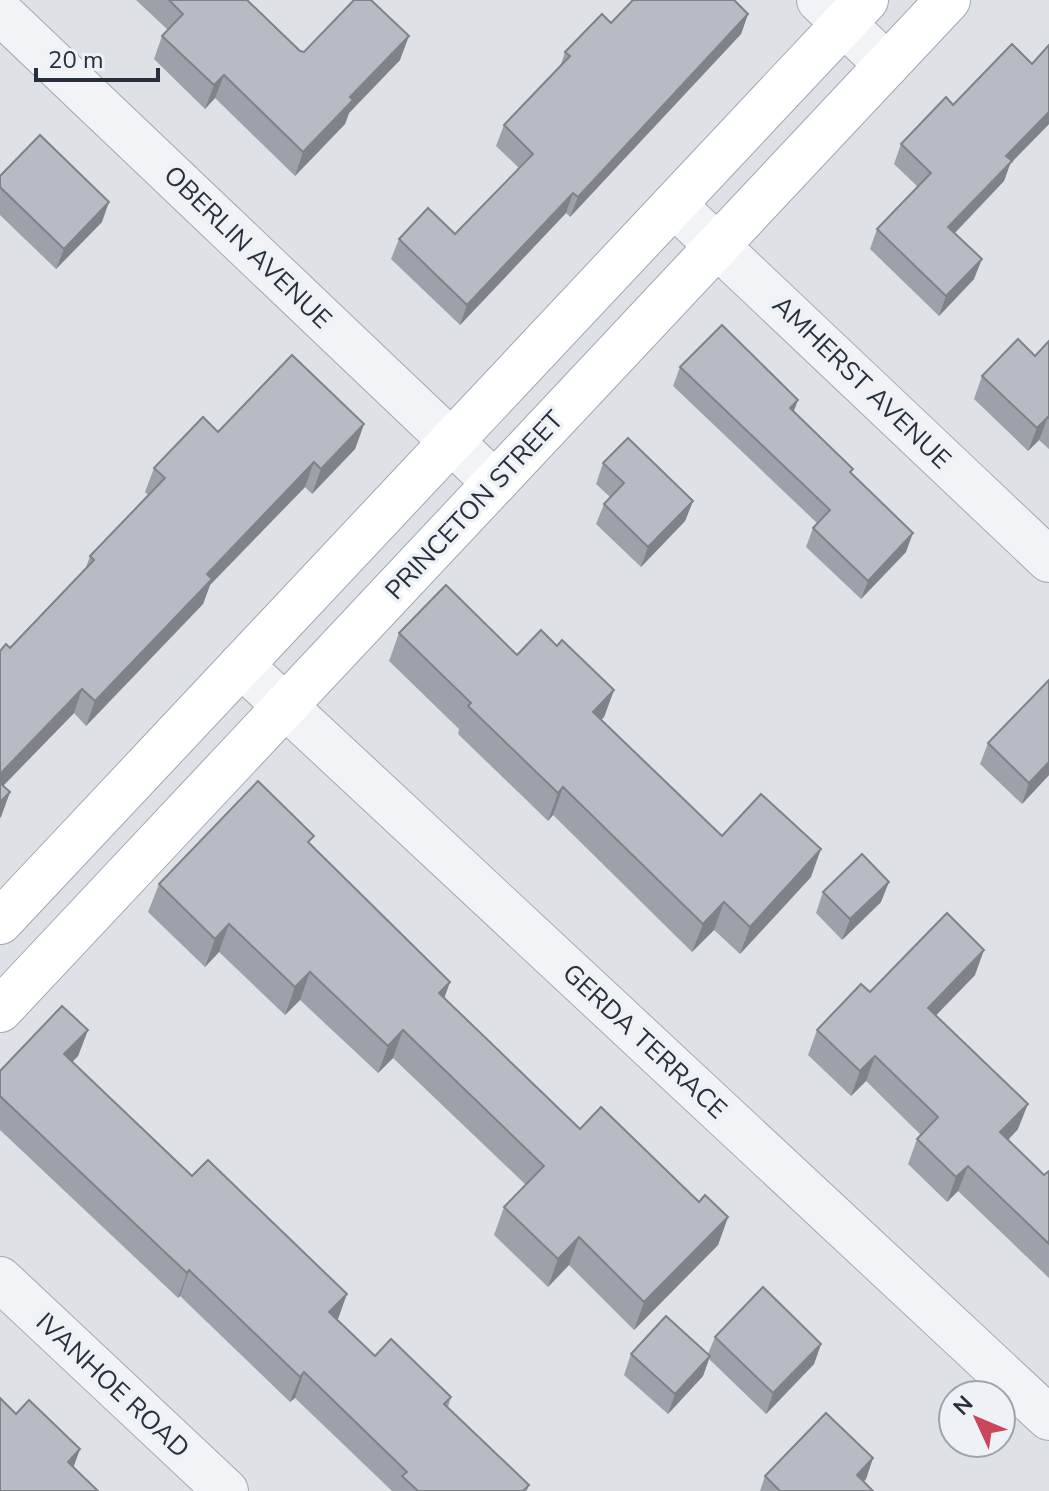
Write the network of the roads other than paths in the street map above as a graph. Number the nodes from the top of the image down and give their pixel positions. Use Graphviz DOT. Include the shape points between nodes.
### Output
graph roads {
  1 [pos="948,0"];
  2 [pos="843,8"];
  3 [pos="7,32"];
  4 [pos="887,65"];
  5 [pos="674,205"];
  6 [pos="718,245"];
  7 [pos="452,441"];
  8 [pos="495,483"];
  9 [pos="1049,560"];
  10 [pos="241,665"];
  11 [pos="285,706"];
  12 [pos="0,922"];
  13 [pos="0,1010"];
  14 [pos="0,1279"];
  15 [pos="1049,1418"];
  16 [pos="226,1491"];
  1 -- 4 [label="main road, PRINCETON STREET"];
  2 -- 4 [label="street"];
  2 -- 5 [label="main road"];
  3 -- 7 [label="street, OBERLIN AVENUE"];
  4 -- 6 [label="main road, PRINCETON STREET"];
  5 -- 6 [label="street, AMHERST AVENUE"];
  5 -- 7 [label="main road"];
  6 -- 8 [label="main road, PRINCETON STREET"];
  6 -- 9 [label="street, AMHERST AVENUE"];
  7 -- 8 [label="street, OBERLIN AVENUE"];
  7 -- 10 [label="main road"];
  8 -- 11 [label="main road, PRINCETON STREET"];
  10 -- 11 [label="street, GERDA TERRACE"];
  10 -- 12 [label="main road"];
  11 -- 13 [label="main road, PRINCETON STREET"];
  11 -- 15 [label="street, GERDA TERRACE"];
  14 -- 16 [label="street, IVANHOE ROAD"];
}
